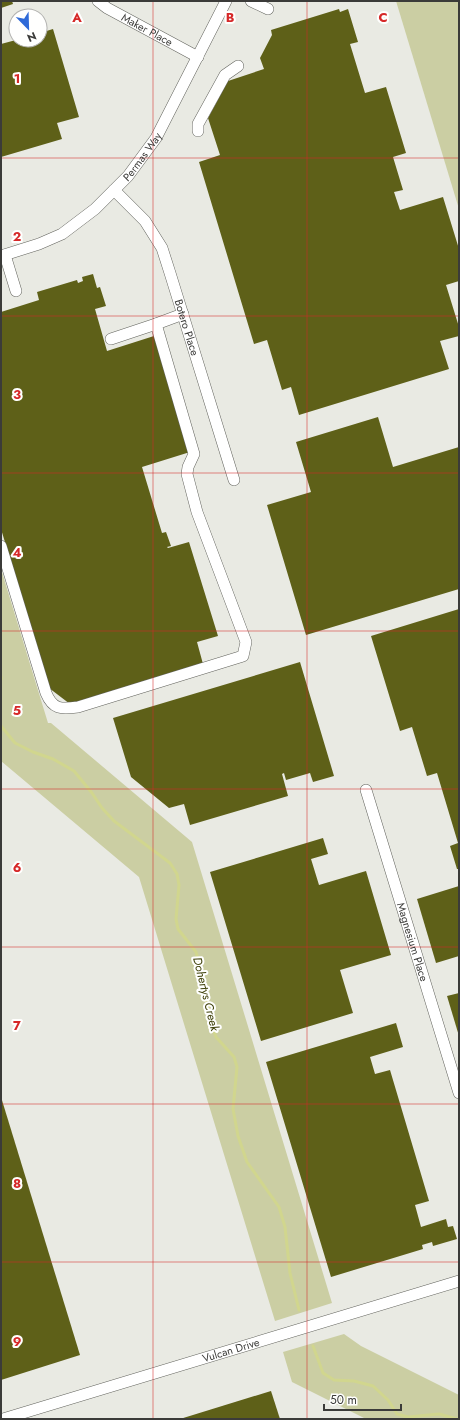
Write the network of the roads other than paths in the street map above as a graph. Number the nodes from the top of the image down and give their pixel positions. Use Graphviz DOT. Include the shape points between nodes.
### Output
graph roads {
  1 [pos="98,1"];
  2 [pos="226,1"];
  3 [pos="251,1"];
  4 [pos="268,9"];
  5 [pos="198,57"];
  6 [pos="238,66"];
  7 [pos="198,131"];
  8 [pos="114,190"];
  9 [pos="3,255"];
  10 [pos="16,291"];
  11 [pos="183,314"];
  12 [pos="156,324"];
  13 [pos="111,339"];
  14 [pos="234,480"];
  15 [pos="1,546"];
  16 [pos="366,790"];
  17 [pos="459,1093"];
  18 [pos="459,1281"];
  19 [pos="3,1419"];
  1 -- 5 [label="street, Maker Place"];
  2 -- 5 [label="street, Permas Way"];
  3 -- 4 [label="street"];
  5 -- 8 [label="street, Permas Way" via="156,138 128,176"];
  6 -- 7 [label="street" via="224,75 198,124"];
  8 -- 9 [label="street, Permas Way" via="95,209 62,234"];
  8 -- 11 [label="street, Botero Place" via="145,221 162,248"];
  9 -- 10 [label="street"];
  11 -- 12 [label="street"];
  11 -- 14 [label="street, Botero Place"];
  12 -- 13 [label="street"];
  12 -- 15 [label="street" via="194,454 187,474 197,512 246,642 243,656 78,707 54,705 46,693"];
  16 -- 17 [label="street, Magnesium Place"];
  18 -- 19 [label="street, Vulcan Drive"];
}
